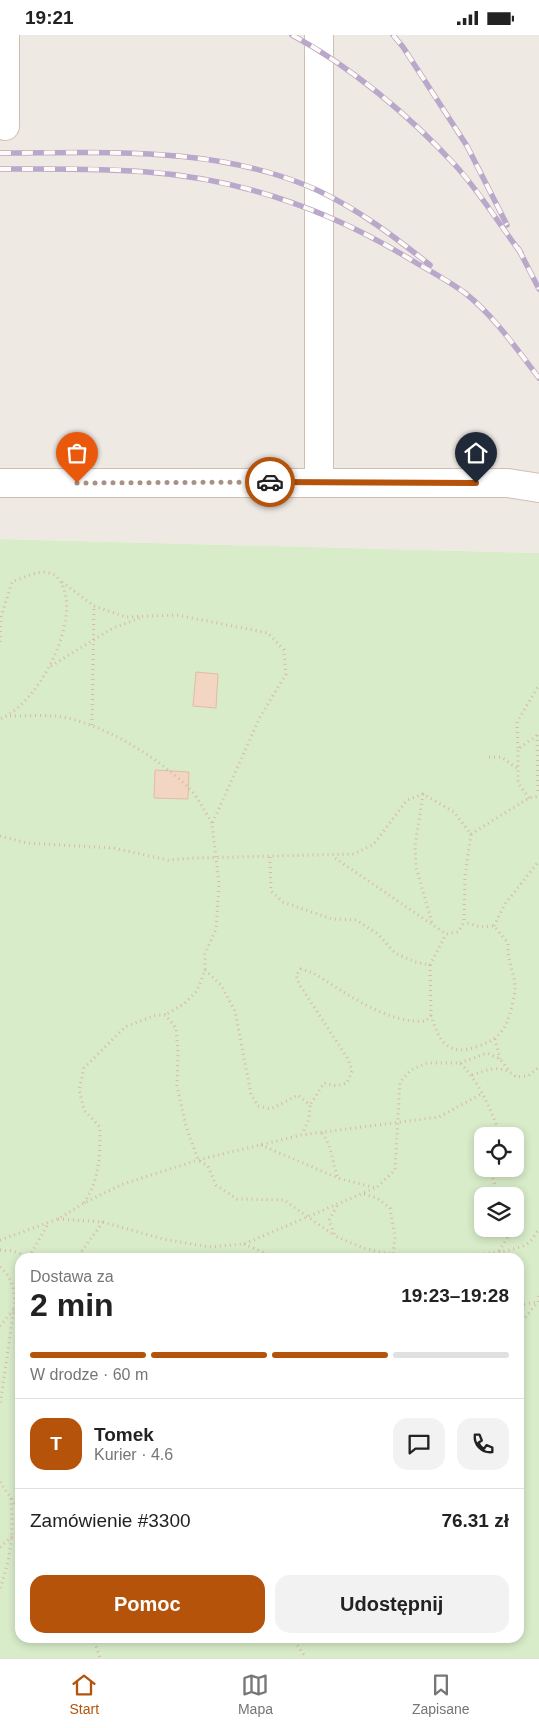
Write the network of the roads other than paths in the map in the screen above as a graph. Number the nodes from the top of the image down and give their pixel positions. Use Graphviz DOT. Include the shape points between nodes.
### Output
graph roads {
  1 [pos="5,35"];
  2 [pos="319,35"];
  3 [pos="5,126"];
  4 [pos="319,481"];
  5 [pos="0,483"];
  6 [pos="539,488"];
  1 -- 3 [label="lane"];
  2 -- 4 [label="lane"];
  4 -- 5 [label="lane"];
  4 -- 6 [label="lane" via="508,483"];
}
